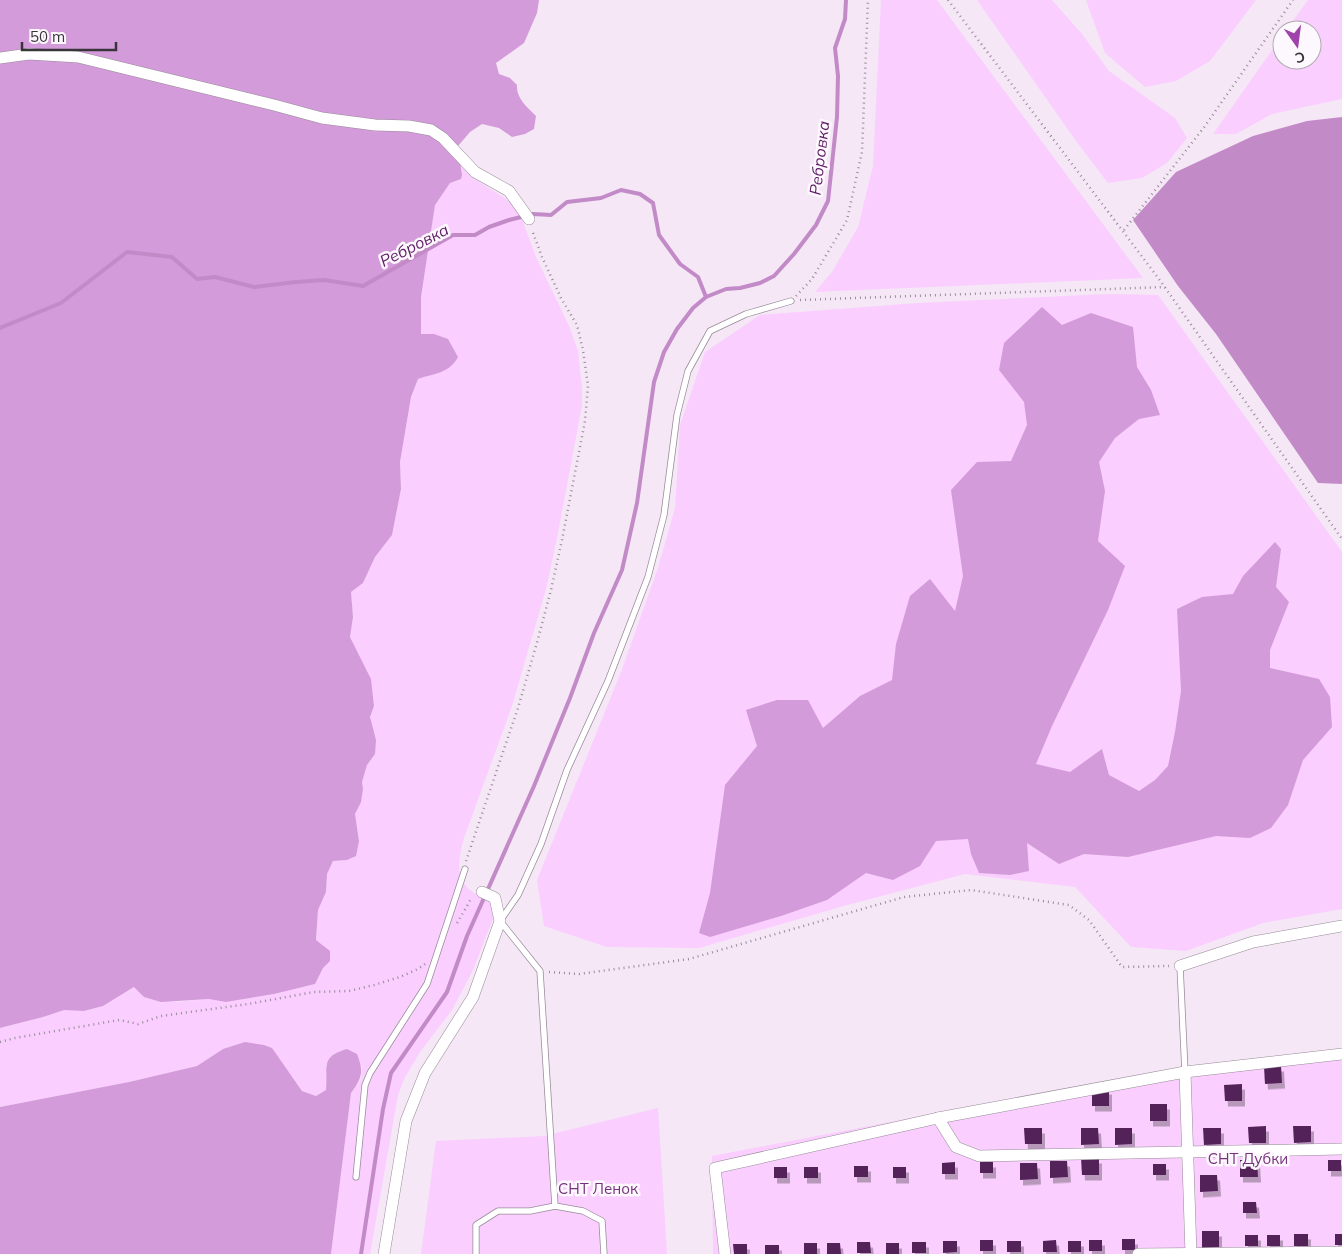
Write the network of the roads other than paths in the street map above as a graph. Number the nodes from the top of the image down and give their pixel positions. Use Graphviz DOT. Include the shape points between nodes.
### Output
graph roads {
  1 [pos="0,58"];
  2 [pos="529,219"];
  3 [pos="791,301"];
  4 [pos="465,869"];
  5 [pos="482,892"];
  6 [pos="500,921"];
  7 [pos="1342,926"];
  8 [pos="1180,966"];
  9 [pos="1342,1054"];
  10 [pos="1186,1072"];
  11 [pos="938,1118"];
  12 [pos="1342,1149"];
  13 [pos="1188,1152"];
  14 [pos="356,1177"];
  15 [pos="554,1206"];
  16 [pos="1342,1252"];
  17 [pos="1191,1253"];
  18 [pos="384,1254"];
  19 [pos="476,1254"];
  20 [pos="604,1254"];
  21 [pos="725,1254"];
  22 [pos="1138,1254"];
  1 -- 2 [label="street" via="29,54 78,57 322,118 431,130 475,172 509,191"];
  3 -- 6 [label="lane" via="746,314 710,332 688,371 677,415 664,515 648,577 608,681 567,770 540,844 518,895"];
  4 -- 14 [label="lane" via="427,984 365,1085"];
  5 -- 6 [label="street" via="495,898"];
  6 -- 15 [label="lane" via="540,971"];
  6 -- 18 [label="street" via="473,997 425,1073 406,1121"];
  7 -- 8 [label="street" via="1253,942"];
  8 -- 10 [label="lane"];
  9 -- 10 [label="street"];
  10 -- 11 [label="street"];
  10 -- 13 [label="street"];
  11 -- 13 [label="street" via="956,1147 979,1156"];
  11 -- 21 [label="street" via="715,1168"];
  12 -- 13 [label="street"];
  13 -- 17 [label="street"];
  15 -- 19 [label="lane" via="530,1211 498,1211 476,1225"];
  15 -- 20 [label="lane" via="583,1211 602,1221"];
  16 -- 17 [label="street"];
  17 -- 22 [label="street"];
}
